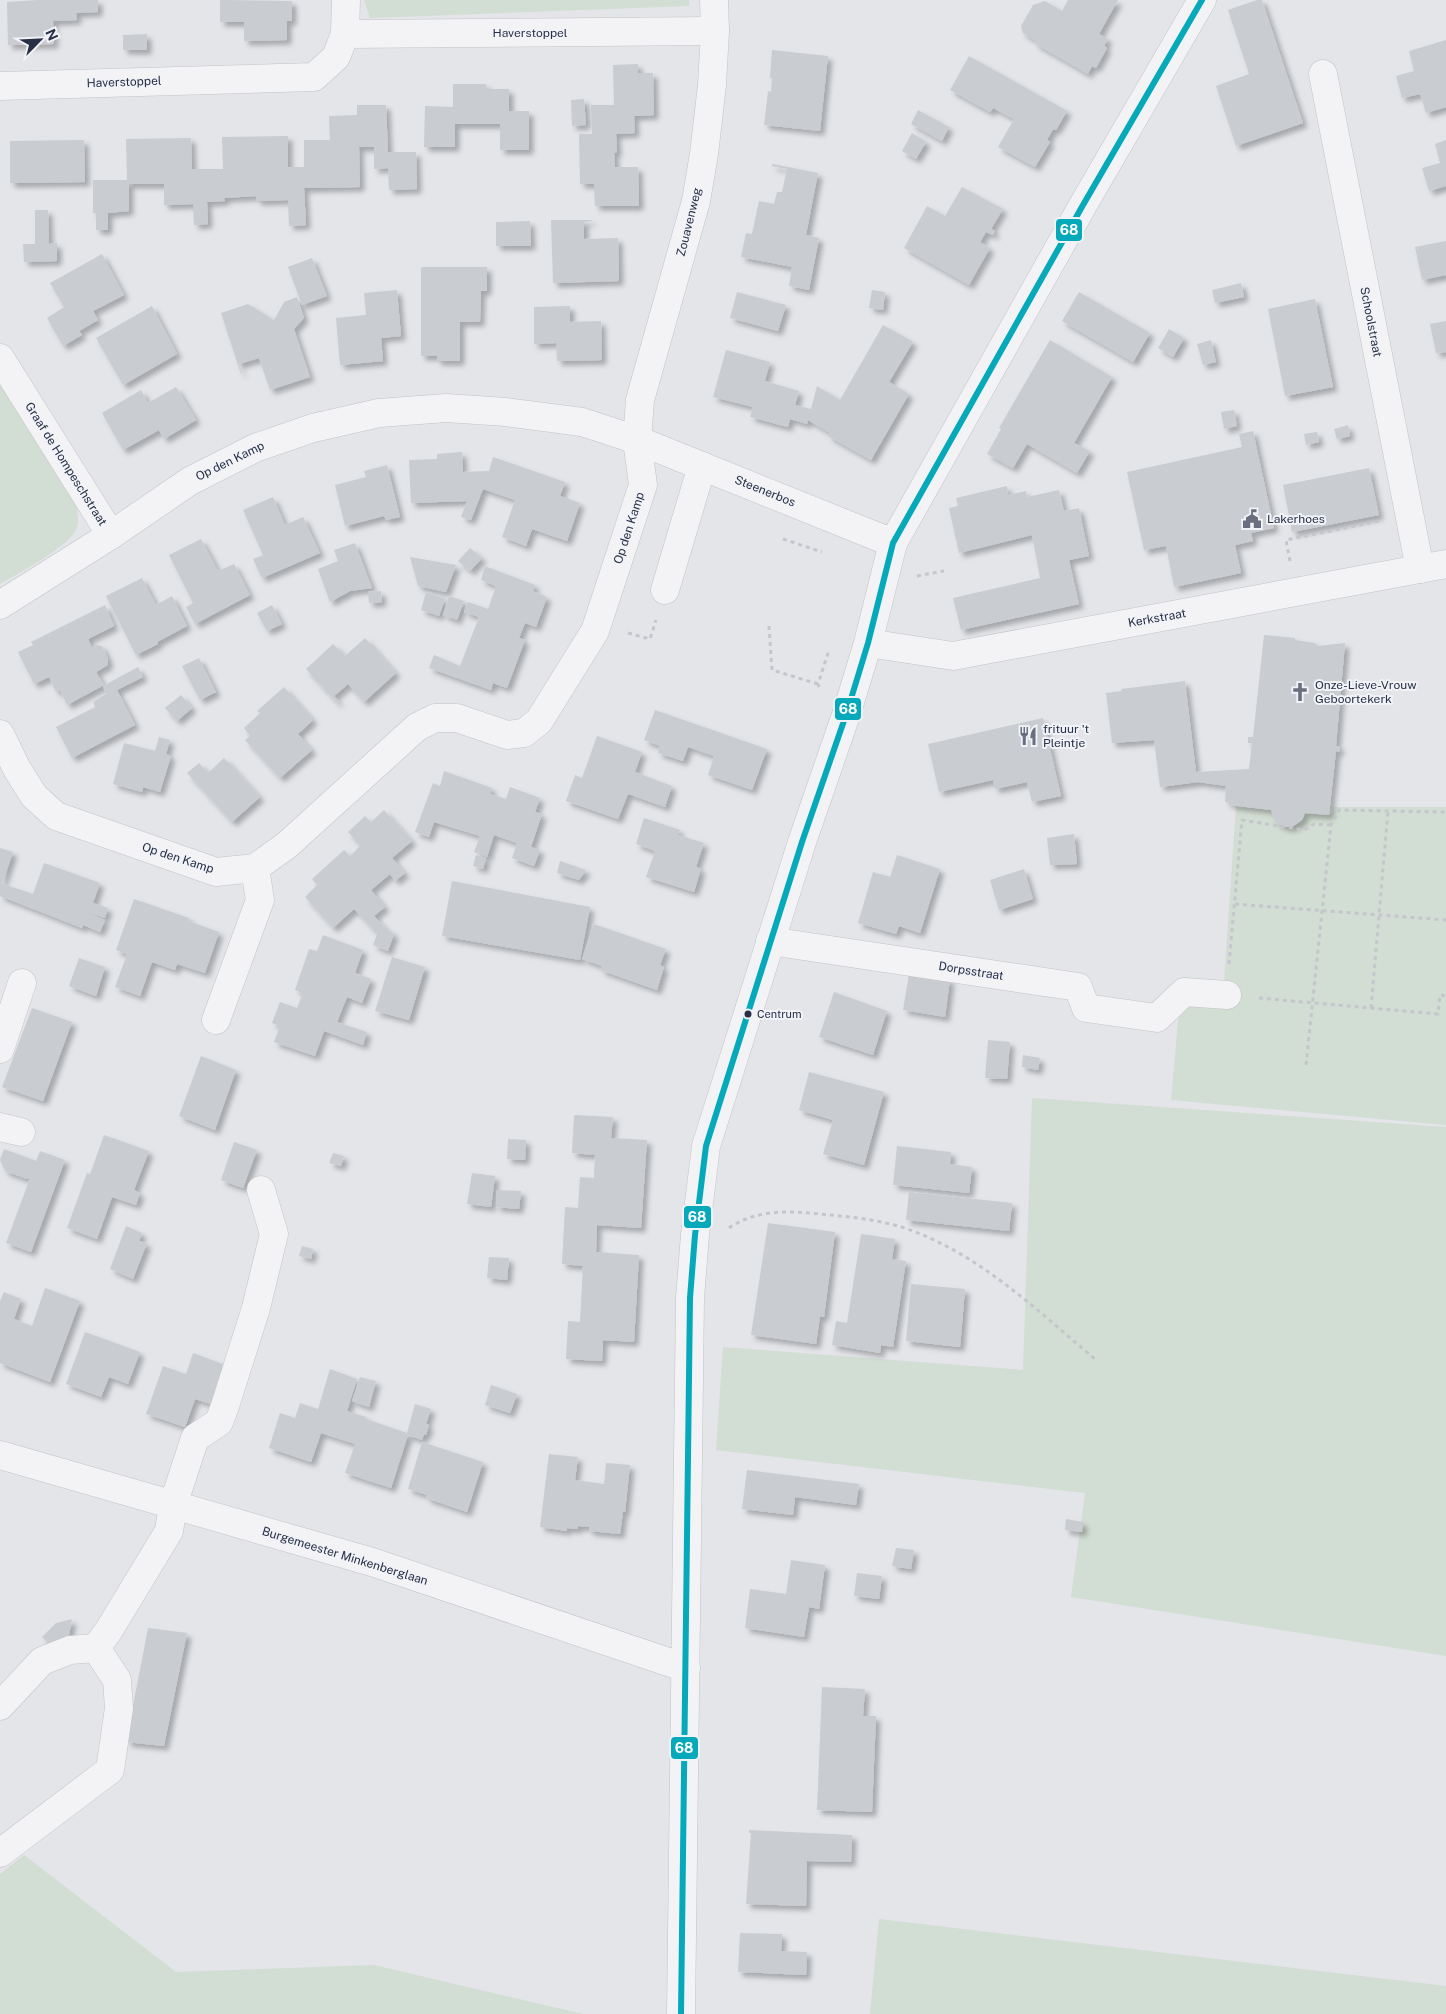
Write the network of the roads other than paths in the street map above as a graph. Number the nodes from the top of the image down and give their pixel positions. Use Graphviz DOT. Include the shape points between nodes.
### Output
graph roads {
  1 [pos="346,0"];
  2 [pos="714,0"];
  3 [pos="1202,0"];
  4 [pos="715,32"];
  5 [pos="345,34"];
  6 [pos="1323,74"];
  7 [pos="0,86"];
  8 [pos="0,358"];
  9 [pos="637,440"];
  10 [pos="702,466"];
  11 [pos="111,535"];
  12 [pos="894,543"];
  13 [pos="1433,567"];
  14 [pos="665,590"];
  15 [pos="0,605"];
  16 [pos="868,643"];
  17 [pos="0,734"];
  18 [pos="255,868"];
  19 [pos="770,940"];
  20 [pos="22,983"];
  21 [pos="1227,995"];
  22 [pos="216,1020"];
  23 [pos="0,1049"];
  24 [pos="261,1190"];
  25 [pos="0,1454"];
  26 [pos="173,1505"];
  27 [pos="96,1648"];
  28 [pos="686,1668"];
  29 [pos="0,1706"];
  30 [pos="0,1853"];
  31 [pos="681,2014"];
  1 -- 5 [label="street, Haverstoppel"];
  2 -- 4 [label="street, Zouavenweg"];
  3 -- 12 [label="street"];
  4 -- 5 [label="street, Haverstoppel"];
  4 -- 9 [label="street, Zouavenweg" via="704,154 696,201 640,400"];
  5 -- 7 [label="street, Haverstoppel" via="336,57 314,77"];
  6 -- 13 [label="street, Schoolstraat" via="1409,514"];
  8 -- 11 [label="street, Graaf de Hompeschstraat"];
  9 -- 10 [label="street, Steenerbos"];
  9 -- 11 [label="street, Op den Kamp" via="582,422 506,412 446,408 379,413 313,428 255,448 190,481"];
  9 -- 18 [label="street, Op den Kamp" via="643,485 595,631 539,721 524,733 507,735 457,718 435,718 417,727 287,845"];
  10 -- 12 [label="street, Steenerbos"];
  10 -- 14 [label="street"];
  11 -- 15 [label="street, Graaf de Hompeschstraat"];
  12 -- 16 [label="street"];
  13 -- 16 [label="street, Kerkstraat" via="953,656"];
  16 -- 19 [label="street"];
  17 -- 18 [label="street, Op den Kamp" via="16,770 34,796 56,816 216,872"];
  18 -- 22 [label="street" via="260,900"];
  19 -- 21 [label="street, Dorpsstraat" via="1078,987 1086,1008 1157,1018 1184,992"];
  19 -- 28 [label="street" via="706,1146 695,1235 690,1298"];
  20 -- 23 [label="street"];
  24 -- 26 [label="street" via="274,1234 256,1308 219,1422 195,1438"];
  25 -- 26 [label="street, Burgemeester Minkenberglaan"];
  26 -- 27 [label="street" via="169,1531"];
  26 -- 28 [label="street, Burgemeester Minkenberglaan" via="372,1562"];
  27 -- 29 [label="street" via="70,1650 42,1661"];
  27 -- 30 [label="street" via="116,1680 119,1708 110,1770"];
  28 -- 31 [label="street"];
}
